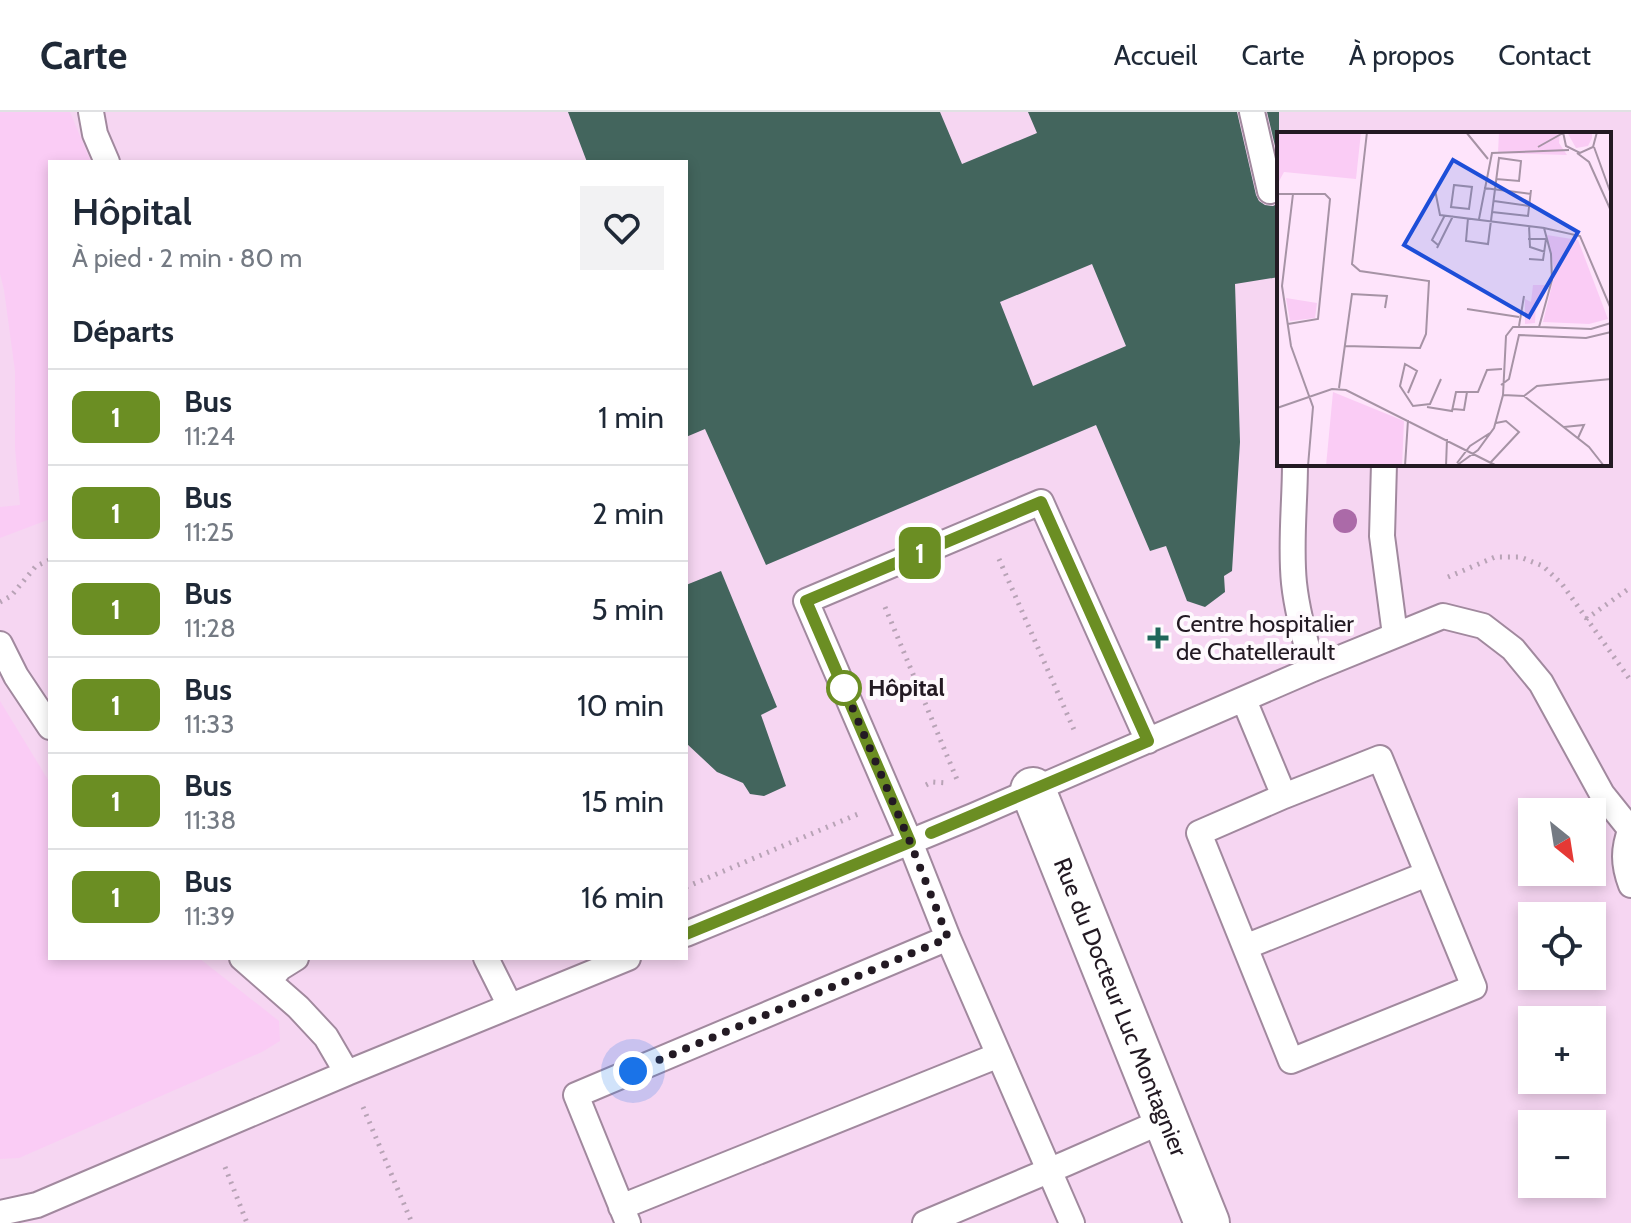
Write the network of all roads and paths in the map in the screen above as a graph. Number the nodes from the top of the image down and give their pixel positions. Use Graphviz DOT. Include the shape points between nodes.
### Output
graph roads {
  1 [pos="91,112"];
  2 [pos="1252,112"];
  3 [pos="106,160"];
  4 [pos="1270,191"];
  5 [pos="1295,466"];
  6 [pos="1384,466"];
  7 [pos="984,526"];
  8 [pos="48,561"];
  9 [pos="871,574"];
  10 [pos="1631,587"];
  11 [pos="0,602"];
  12 [pos="1586,619"];
  13 [pos="1395,635"];
  14 [pos="0,644"];
  15 [pos="1313,669"];
  16 [pos="1244,700"];
  17 [pos="48,724"];
  18 [pos="1148,741"];
  19 [pos="1090,766"];
  20 [pos="959,783"];
  21 [pos="1033,790"];
  22 [pos="1284,796"];
  23 [pos="892,800"];
  24 [pos="973,816"];
  25 [pos="1631,828"];
  26 [pos="910,842"];
  27 [pos="1427,874"];
  28 [pos="1631,885"];
  29 [pos="688,886"];
  30 [pos="688,933"];
  31 [pos="948,938"];
  32 [pos="1245,947"];
  33 [pos="244,960"];
  34 [pos="260,960"];
  35 [pos="293,960"];
  36 [pos="487,960"];
  37 [pos="623,960"];
  38 [pos="269,981"];
  39 [pos="510,1006"];
  40 [pos="999,1055"];
  41 [pos="347,1073"];
  42 [pos="1165,1120"];
  43 [pos="1050,1171"];
  44 [pos="0,1213"];
  45 [pos="625,1215"];
  46 [pos="412,1223"];
  47 [pos="925,1223"];
  48 [pos="1072,1223"];
  49 [pos="1207,1223"];
  1 -- 3 [label="lane"];
  2 -- 4 [label="lane"];
  5 -- 15 [label="lane" via="1294,584"];
  6 -- 13 [label="lane" via="1382,536"];
  7 -- 9 [label="lane"];
  7 -- 18 [label="lane" via="1041,502"];
  7 -- 19 [label="path"];
  8 -- 11 [label="path"];
  9 -- 20 [label="path"];
  9 -- 23 [label="lane" via="806,601"];
  10 -- 12 [label="path"];
  13 -- 15 [label="lane"];
  13 -- 25 [label="lane" via="1443,616 1483,626 1513,649 1541,683 1602,794"];
  14 -- 17 [label="lane"];
  15 -- 16 [label="lane"];
  16 -- 18 [label="lane"];
  16 -- 22 [label="lane"];
  18 -- 19 [label="lane"];
  19 -- 21 [label="lane"];
  20 -- 23 [label="path" via="932,782"];
  20 -- 24 [label="path"];
  21 -- 24 [label="lane"];
  21 -- 42 [label="street, Rue du Docteur Luc Montagnier"];
  22 -- 27 [label="lane" via="1380,758"];
  22 -- 32 [label="lane" via="1199,833"];
  23 -- 26 [label="lane"];
  23 -- 29 [label="path"];
  24 -- 26 [label="lane"];
  25 -- 28 [label="lane" via="1624,848"];
  26 -- 30 [label="lane"];
  26 -- 31 [label="lane"];
  27 -- 32 [label="lane"];
  27 -- 32 [label="lane" via="1474,987 1291,1061"];
  31 -- 40 [label="lane"];
  31 -- 45 [label="lane" via="576,1095"];
  33 -- 38 [label="lane"];
  34 -- 38 [label="lane"];
  35 -- 38 [label="lane"];
  36 -- 39 [label="lane"];
  37 -- 39 [label="lane"];
  38 -- 41 [label="lane" via="326,1037"];
  39 -- 41 [label="lane"];
  40 -- 43 [label="lane"];
  40 -- 45 [label="lane"];
  41 -- 44 [label="lane" via="37,1205"];
  41 -- 46 [label="path"];
  42 -- 43 [label="lane"];
  42 -- 49 [label="street, Rue du Docteur Luc Montagnier"];
  43 -- 47 [label="lane"];
  43 -- 48 [label="lane"];
}
